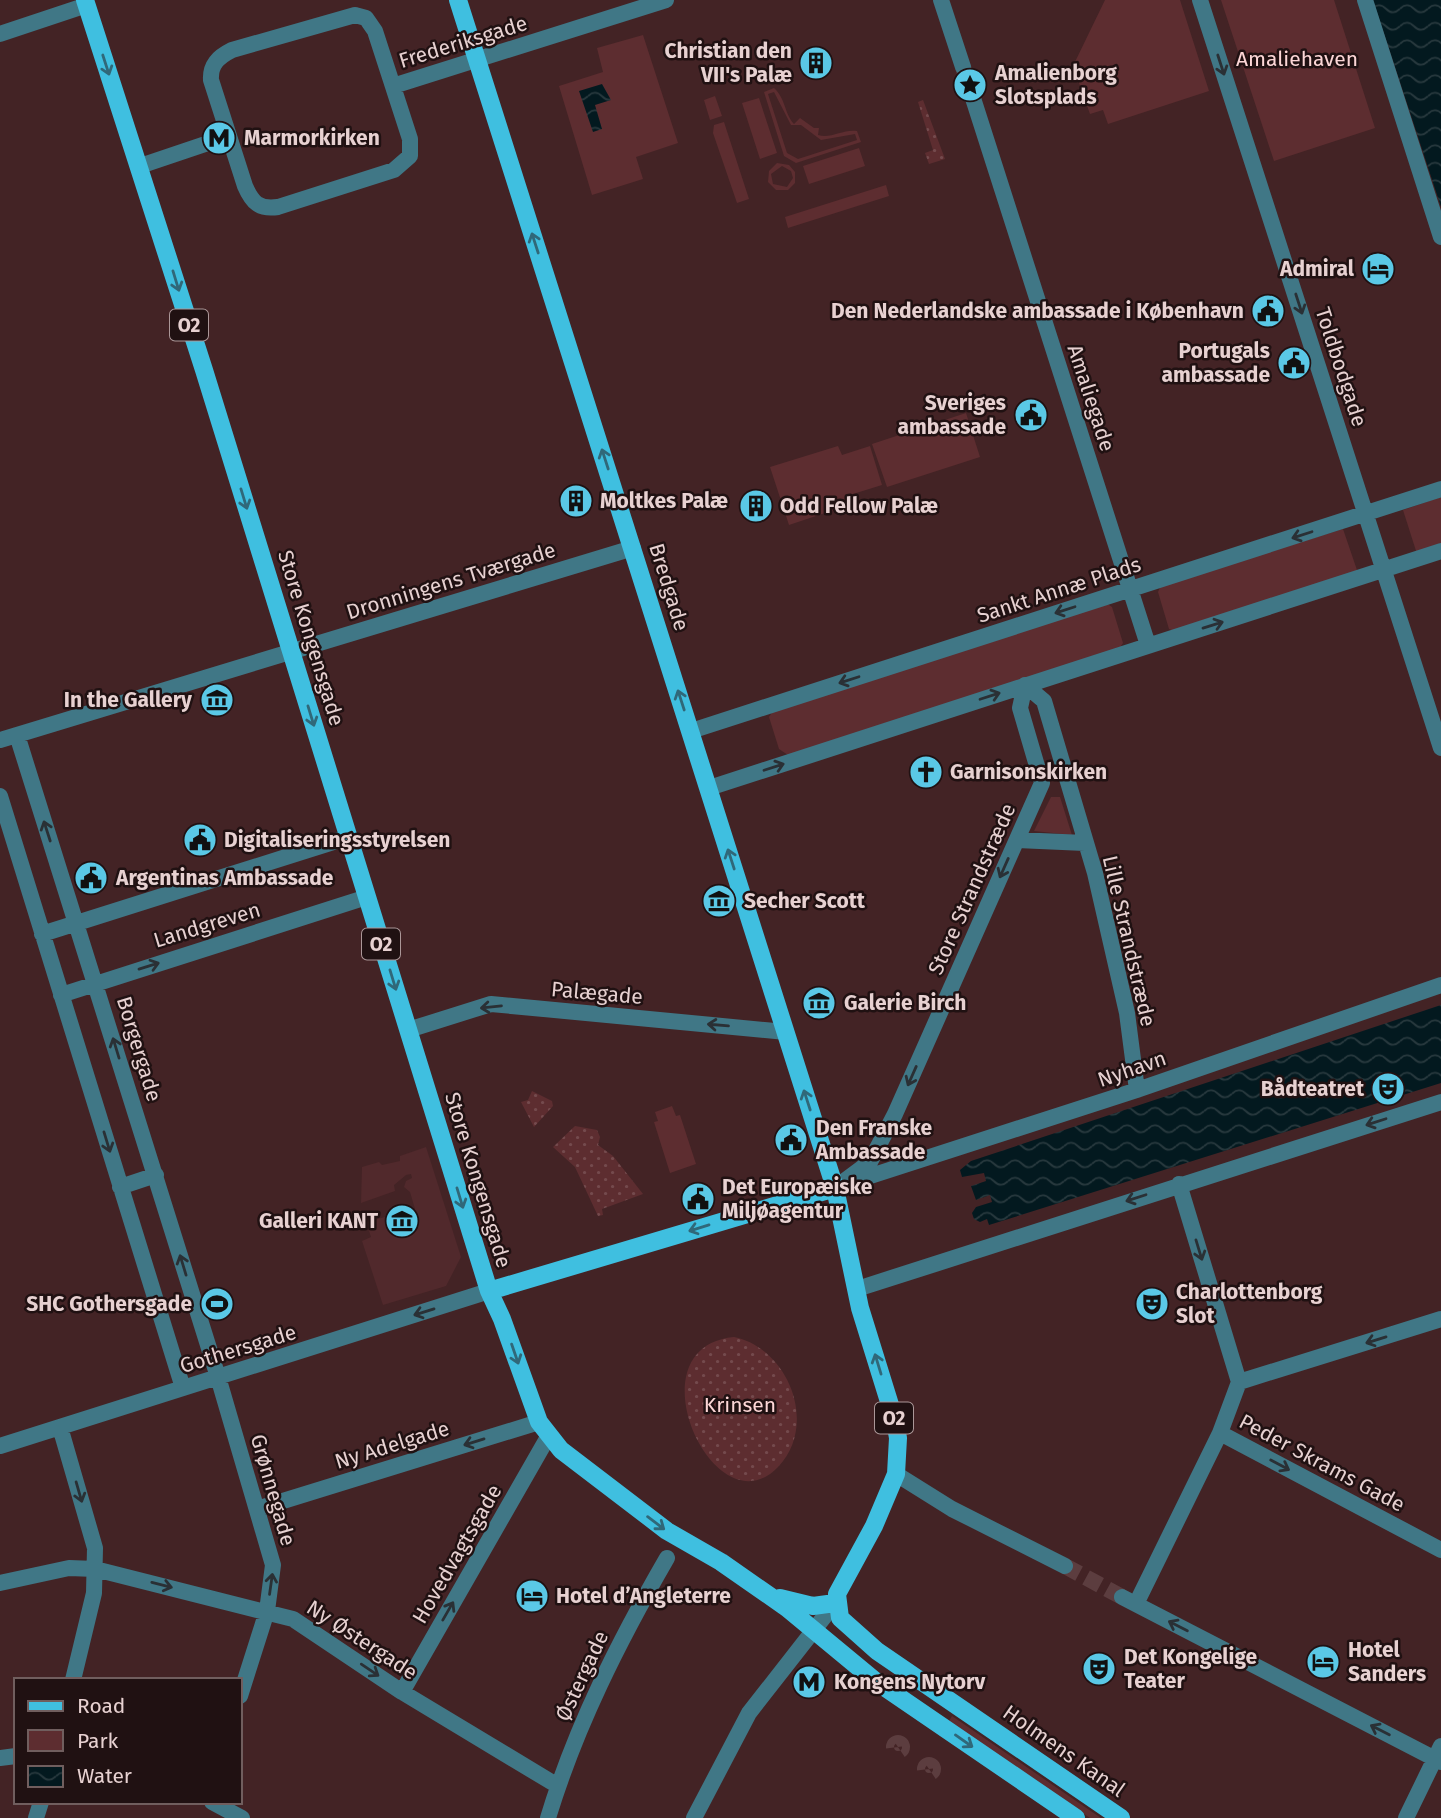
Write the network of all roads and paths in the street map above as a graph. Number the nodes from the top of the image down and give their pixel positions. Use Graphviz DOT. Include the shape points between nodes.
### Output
graph roads {
  1 [pos="458,0"];
  2 [pos="666,0"];
  3 [pos="942,0"];
  4 [pos="1200,0"];
  5 [pos="1365,0"];
  6 [pos="86,2"];
  7 [pos="0,34"];
  8 [pos="477,61"];
  9 [pos="963,68"];
  10 [pos="393,86"];
  11 [pos="971,92"];
  12 [pos="229,136"];
  13 [pos="140,166"];
  14 [pos="1441,237"];
  15 [pos="1441,489"];
  16 [pos="1367,514"];
  17 [pos="633,548"];
  18 [pos="1441,551"];
  19 [pos="1385,570"];
  20 [pos="1130,589"];
  21 [pos="1148,645"];
  22 [pos="291,651"];
  23 [pos="1025,685"];
  24 [pos="691,731"];
  25 [pos="5,735"];
  26 [pos="1441,748"];
  27 [pos="1065,775"];
  28 [pos="1042,783"];
  29 [pos="709,788"];
  30 [pos="0,796"];
  31 [pos="349,837"];
  32 [pos="1017,839"];
  33 [pos="1085,843"];
  34 [pos="367,897"];
  35 [pos="77,923"];
  36 [pos="42,934"];
  37 [pos="96,982"];
  38 [pos="1441,985"];
  39 [pos="61,995"];
  40 [pos="408,1030"];
  41 [pos="786,1032"];
  42 [pos="1137,1090"];
  43 [pos="1441,1101"];
  44 [pos="156,1175"];
  45 [pos="1179,1184"];
  46 [pos="120,1187"];
  47 [pos="835,1188"];
  48 [pos="857,1289"];
  49 [pos="489,1291"];
  50 [pos="1441,1319"];
  51 [pos="218,1377"];
  52 [pos="1239,1382"];
  53 [pos="183,1388"];
  54 [pos="60,1427"];
  55 [pos="544,1430"];
  56 [pos="1220,1433"];
  57 [pos="0,1446"];
  58 [pos="896,1475"];
  59 [pos="257,1509"];
  60 [pos="1441,1550"];
  61 [pos="667,1558"];
  62 [pos="1066,1566"];
  63 [pos="95,1569"];
  64 [pos="0,1583"];
  65 [pos="764,1592"];
  66 [pos="835,1602"];
  67 [pos="267,1611"];
  68 [pos="813,1631"];
  69 [pos="73,1678"];
  70 [pos="242,1690"];
  71 [pos="402,1692"];
  72 [pos="1439,1755"];
  73 [pos="558,1786"];
  74 [pos="216,1804"];
  75 [pos="242,1818"];
  76 [pos="548,1818"];
  77 [pos="694,1818"];
  78 [pos="1076,1818"];
  79 [pos="1121,1818"];
  80 [pos="1406,1818"];
  1 -- 8 [label="main road, Bredgade / O2"];
  2 -- 8 [label="street, Frederiksgade"];
  3 -- 9 [label="street"];
  4 -- 16 [label="street, Toldbodgade, one-way"];
  5 -- 14 [label="street"];
  6 -- 7 [label="street"];
  6 -- 13 [label="main road, Store Kongensgade / O2, one-way"];
  8 -- 10 [label="street, Frederiksgade"];
  17 -- 8 [label="main road, Bredgade / O2, one-way"];
  10 -- 12 [label="street, Frederiksgade" via="371,23 360,16 335,18 224,54 211,68"];
  10 -- 12 [label="street, Frederiksgade" via="411,139 407,161 394,170 314,195 270,208 255,203 244,186"];
  11 -- 20 [label="street, Amaliegade"];
  12 -- 13 [label="street"];
  13 -- 22 [label="main road, Store Kongensgade / O2, one-way"];
  15 -- 16 [label="street, Sankt Annæ Plads"];
  16 -- 19 [label="street, Toldbodgade"];
  16 -- 20 [label="street, Sankt Annæ Plads, one-way"];
  17 -- 22 [label="street, Dronningens Tværgade"];
  24 -- 17 [label="main road, Bredgade / O2, one-way"];
  18 -- 19 [label="street"];
  21 -- 19 [label="street, one-way"];
  19 -- 26 [label="street, Toldbodgade"];
  20 -- 21 [label="street, Amaliegade"];
  20 -- 24 [label="street, Sankt Annæ Plads, one-way"];
  21 -- 23 [label="street"];
  22 -- 25 [label="street, Dronningens Tværgade"];
  22 -- 31 [label="main road, Store Kongensgade / O2, one-way"];
  23 -- 27 [label="street, Lille Strandstræde" via="1044,701"];
  23 -- 28 [label="street" via="1020,708"];
  29 -- 23 [label="street, one-way"];
  24 -- 29 [label="main road, Bredgade / O2"];
  35 -- 25 [label="street, Borgergade, one-way"];
  27 -- 28 [label="street"];
  27 -- 33 [label="street, Lille Strandstræde"];
  28 -- 32 [label="street, Store Strandstræde"];
  41 -- 29 [label="main road, Bredgade / O2, one-way"];
  30 -- 36 [label="street"];
  31 -- 34 [label="main road, Store Kongensgade / O2"];
  31 -- 35 [label="street, Landgreven"];
  32 -- 33 [label="street, Lille Strandstræde"];
  32 -- 47 [label="street, Store Strandstræde, one-way" via="870,1162"];
  33 -- 42 [label="street, Lille Strandstræde" via="1127,1013"];
  37 -- 34 [label="street, Landgreven, one-way"];
  34 -- 40 [label="main road, Store Kongensgade / O2, one-way"];
  35 -- 36 [label="street, Landgreven"];
  35 -- 37 [label="street, Borgergade"];
  36 -- 39 [label="street"];
  37 -- 39 [label="street, Landgreven"];
  44 -- 37 [label="street, Borgergade, one-way"];
  38 -- 42 [label="street, Nyhavn"];
  39 -- 46 [label="street, one-way"];
  41 -- 40 [label="street, Palægade, one-way" via="491,1004"];
  40 -- 49 [label="main road, Store Kongensgade / O2, one-way"];
  47 -- 41 [label="main road, Bredgade / O2, one-way"];
  42 -- 47 [label="street, Nyhavn"];
  43 -- 45 [label="street, one-way"];
  44 -- 46 [label="street"];
  51 -- 44 [label="street, Borgergade, one-way"];
  45 -- 48 [label="street, one-way"];
  45 -- 52 [label="street, one-way"];
  46 -- 53 [label="street"];
  47 -- 48 [label="main road, O2"];
  47 -- 49 [label="main road, one-way"];
  58 -- 48 [label="main road, O2, one-way" via="895,1421"];
  49 -- 51 [label="street, Gothersgade, one-way"];
  49 -- 55 [label="main road, O2, one-way"];
  50 -- 52 [label="street, one-way"];
  51 -- 53 [label="street, Gothersgade"];
  51 -- 59 [label="street, Grønnegade"];
  52 -- 56 [label="street"];
  53 -- 54 [label="street, Gothersgade"];
  54 -- 57 [label="street, Gothersgade"];
  54 -- 63 [label="street, one-way" via="95,1548"];
  55 -- 59 [label="street, Ny Adelgade, one-way"];
  55 -- 65 [label="main road, O2, one-way" via="577,1463 667,1531"];
  71 -- 55 [label="street, Hovedvagtsgade, one-way"];
  56 -- 60 [label="street, Peder Skrams Gade, one-way"];
  72 -- 56 [label="street, one-way" via="1129,1601"];
  58 -- 62 [label="street" via="952,1509"];
  58 -- 66 [label="main road, O2"];
  67 -- 59 [label="street, Grønnegade, one-way" via="273,1565"];
  61 -- 73 [label="street, Østergade" via="602,1676"];
  63 -- 64 [label="street, Ny Østergade" via="69,1568"];
  63 -- 67 [label="street, Ny Østergade, one-way"];
  63 -- 69 [label="street" via="94,1593"];
  65 -- 66 [label="main road" via="802,1605"];
  65 -- 68 [label="main road, O2"];
  66 -- 68 [label="street"];
  66 -- 79 [label="main road, Holmens Kanal" via="843,1624 877,1651"];
  67 -- 70 [label="street, Grønnegade"];
  67 -- 71 [label="street, Ny Østergade, one-way" via="293,1619"];
  68 -- 77 [label="street" via="749,1713"];
  68 -- 78 [label="main road, O2, one-way" via="874,1680"];
  71 -- 73 [label="street, Ny Østergade"];
  72 -- 80 [label="street"];
  73 -- 76 [label="street, Østergade"];
  74 -- 75 [label="street"];
}
